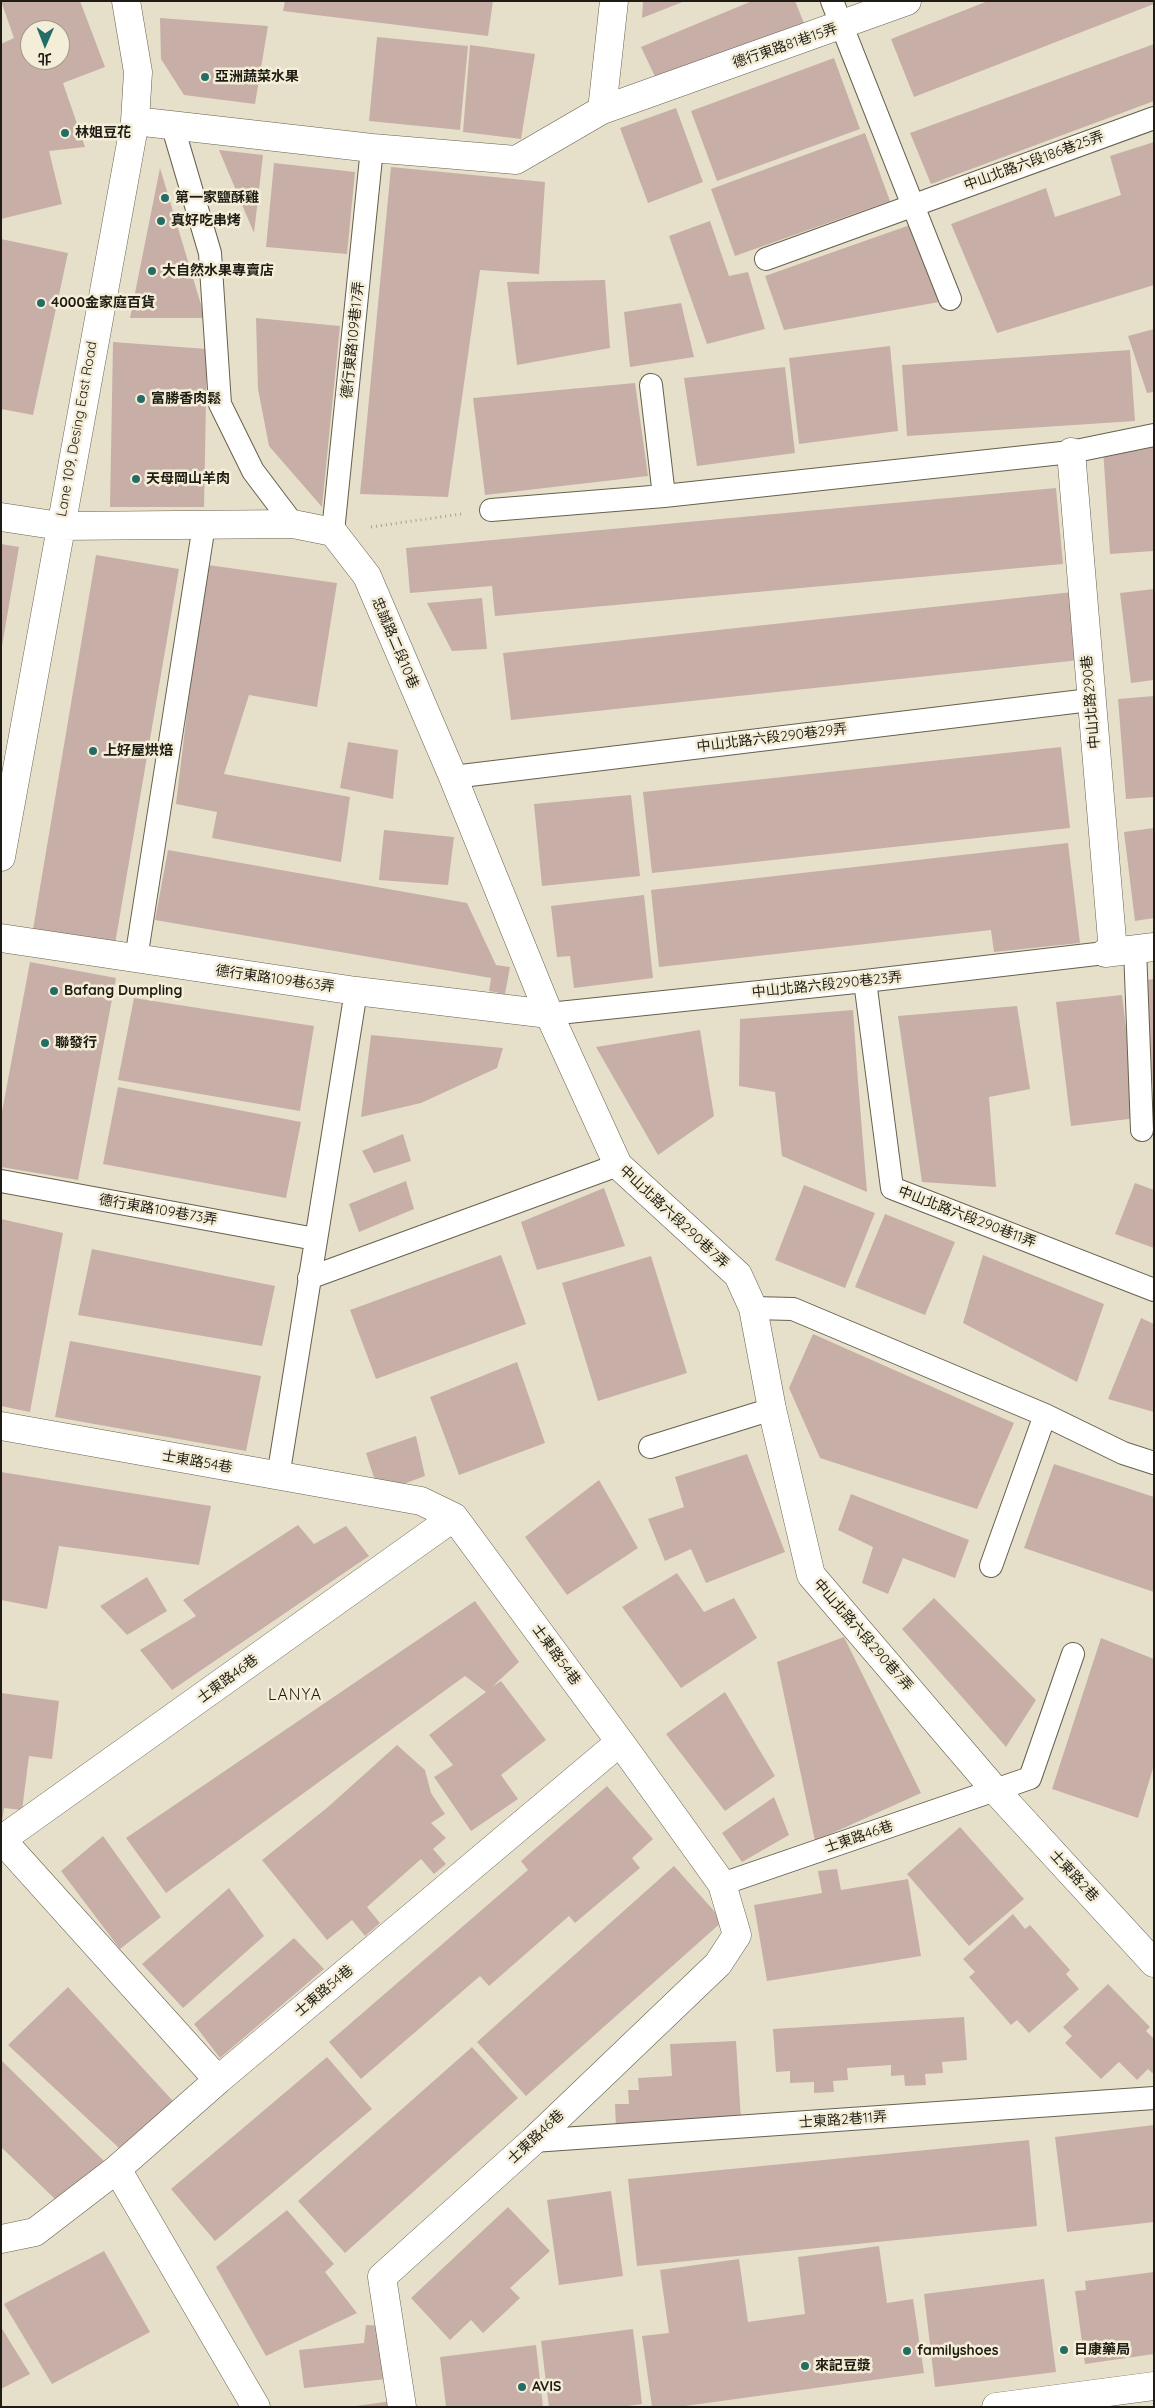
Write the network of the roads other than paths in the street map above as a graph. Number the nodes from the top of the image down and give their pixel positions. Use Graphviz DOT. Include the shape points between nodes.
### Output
graph roads {
  1 [pos="126,1"];
  2 [pos="614,1"];
  3 [pos="907,1"];
  4 [pos="837,13"];
  5 [pos="602,110"];
  6 [pos="1154,118"];
  7 [pos="135,121"];
  8 [pos="172,124"];
  9 [pos="372,148"];
  10 [pos="914,204"];
  11 [pos="766,259"];
  12 [pos="950,300"];
  13 [pos="651,386"];
  14 [pos="1154,434"];
  15 [pos="1071,452"];
  16 [pos="664,496"];
  17 [pos="491,510"];
  18 [pos="1,517"];
  19 [pos="292,524"];
  20 [pos="204,525"];
  21 [pos="60,526"];
  22 [pos="333,532"];
  23 [pos="1090,700"];
  24 [pos="453,777"];
  25 [pos="1,857"];
  26 [pos="1,938"];
  27 [pos="1127,950"];
  28 [pos="136,959"];
  29 [pos="865,981"];
  30 [pos="356,991"];
  31 [pos="549,1014"];
  32 [pos="1142,1130"];
  33 [pos="618,1165"];
  34 [pos="1,1181"];
  35 [pos="316,1239"];
  36 [pos="309,1278"];
  37 [pos="1154,1290"];
  38 [pos="753,1308"];
  39 [pos="772,1409"];
  40 [pos="1045,1415"];
  41 [pos="1,1426"];
  42 [pos="650,1447"];
  43 [pos="1154,1463"];
  44 [pos="278,1477"];
  45 [pos="454,1517"];
  46 [pos="991,1566"];
  47 [pos="1073,1654"];
  48 [pos="620,1742"];
  49 [pos="995,1790"];
  50 [pos="2,1840"];
  51 [pos="722,1884"];
  52 [pos="1154,1963"];
  53 [pos="218,2080"];
  54 [pos="1154,2098"];
  55 [pos="533,2141"];
  56 [pos="117,2169"];
  57 [pos="1,2239"];
  58 [pos="1154,2386"];
  59 [pos="256,2407"];
  60 [pos="402,2407"];
  61 [pos="996,2407"];
  1 -- 7 [label="street, Lane 109, Desing East Road" via="138,72"];
  2 -- 5 [label="street"];
  3 -- 4 [label="street"];
  4 -- 5 [label="street, 德行東路81巷15弄"];
  4 -- 10 [label="lane, 德行東路81巷15弄"];
  5 -- 9 [label="street" via="516,160"];
  6 -- 10 [label="lane, 中山北路六段186巷25弄"];
  7 -- 8 [label="street"];
  7 -- 21 [label="street, Lane 109, Desing East Road"];
  8 -- 9 [label="street"];
  8 -- 19 [label="lane" via="210,253 220,404 253,471"];
  9 -- 22 [label="lane, 德行東路109巷17弄"];
  10 -- 11 [label="lane"];
  10 -- 12 [label="lane, 德行東路81巷15弄"];
  13 -- 16 [label="lane"];
  14 -- 15 [label="lane"];
  15 -- 16 [label="lane"];
  15 -- 23 [label="street, 中山北路290巷"];
  16 -- 17 [label="lane"];
  18 -- 21 [label="street"];
  19 -- 20 [label="street"];
  19 -- 22 [label="street"];
  20 -- 21 [label="street"];
  20 -- 28 [label="lane"];
  21 -- 25 [label="street, Lane 109, Desing East Road"];
  22 -- 24 [label="street, 忠誠路二段10巷" via="366,576"];
  23 -- 24 [label="lane, 中山北路六段290巷29弄"];
  23 -- 27 [label="street, 中山北路290巷"];
  24 -- 31 [label="street, 忠誠路二段10巷"];
  26 -- 28 [label="street, 德行東路109巷63弄"];
  27 -- 29 [label="lane, 中山北路六段290巷23弄"];
  27 -- 32 [label="lane"];
  28 -- 30 [label="street, 德行東路109巷63弄"];
  29 -- 31 [label="lane, 中山北路六段290巷23弄"];
  29 -- 37 [label="lane, 中山北路六段290巷11弄" via="892,1188"];
  30 -- 31 [label="street, 德行東路109巷63弄"];
  30 -- 35 [label="lane"];
  31 -- 33 [label="street, 中山北路六段290巷7弄"];
  33 -- 36 [label="lane"];
  33 -- 38 [label="street, 中山北路六段290巷7弄" via="738,1275"];
  34 -- 35 [label="lane, 德行東路109巷73弄"];
  35 -- 36 [label="lane"];
  36 -- 44 [label="lane"];
  38 -- 39 [label="street, 中山北路六段290巷7弄"];
  38 -- 40 [label="lane" via="793,1309"];
  39 -- 42 [label="lane"];
  39 -- 49 [label="street, 中山北路六段290巷7弄" via="811,1575"];
  40 -- 43 [label="lane" via="1123,1453"];
  40 -- 46 [label="lane"];
  41 -- 44 [label="street, 士東路54巷"];
  44 -- 45 [label="street, 士東路54巷" via="421,1501"];
  45 -- 48 [label="street, 士東路54巷"];
  45 -- 50 [label="street, 士東路46巷"];
  47 -- 49 [label="lane, 士東路46巷" via="1030,1778"];
  48 -- 51 [label="street, 士東路46巷"];
  48 -- 53 [label="street, 士東路54巷"];
  49 -- 51 [label="lane, 士東路46巷"];
  49 -- 52 [label="street, 士東路2巷"];
  50 -- 53 [label="street"];
  51 -- 55 [label="street, 士東路46巷" via="737,1935 723,1958"];
  53 -- 56 [label="street, 士東路54巷"];
  54 -- 55 [label="lane, 士東路2巷11弄"];
  55 -- 60 [label="street, 士東路46巷" via="382,2277"];
  56 -- 57 [label="street, 士東路54巷" via="35,2232"];
  56 -- 59 [label="street"];
  58 -- 61 [label="street"];
}
